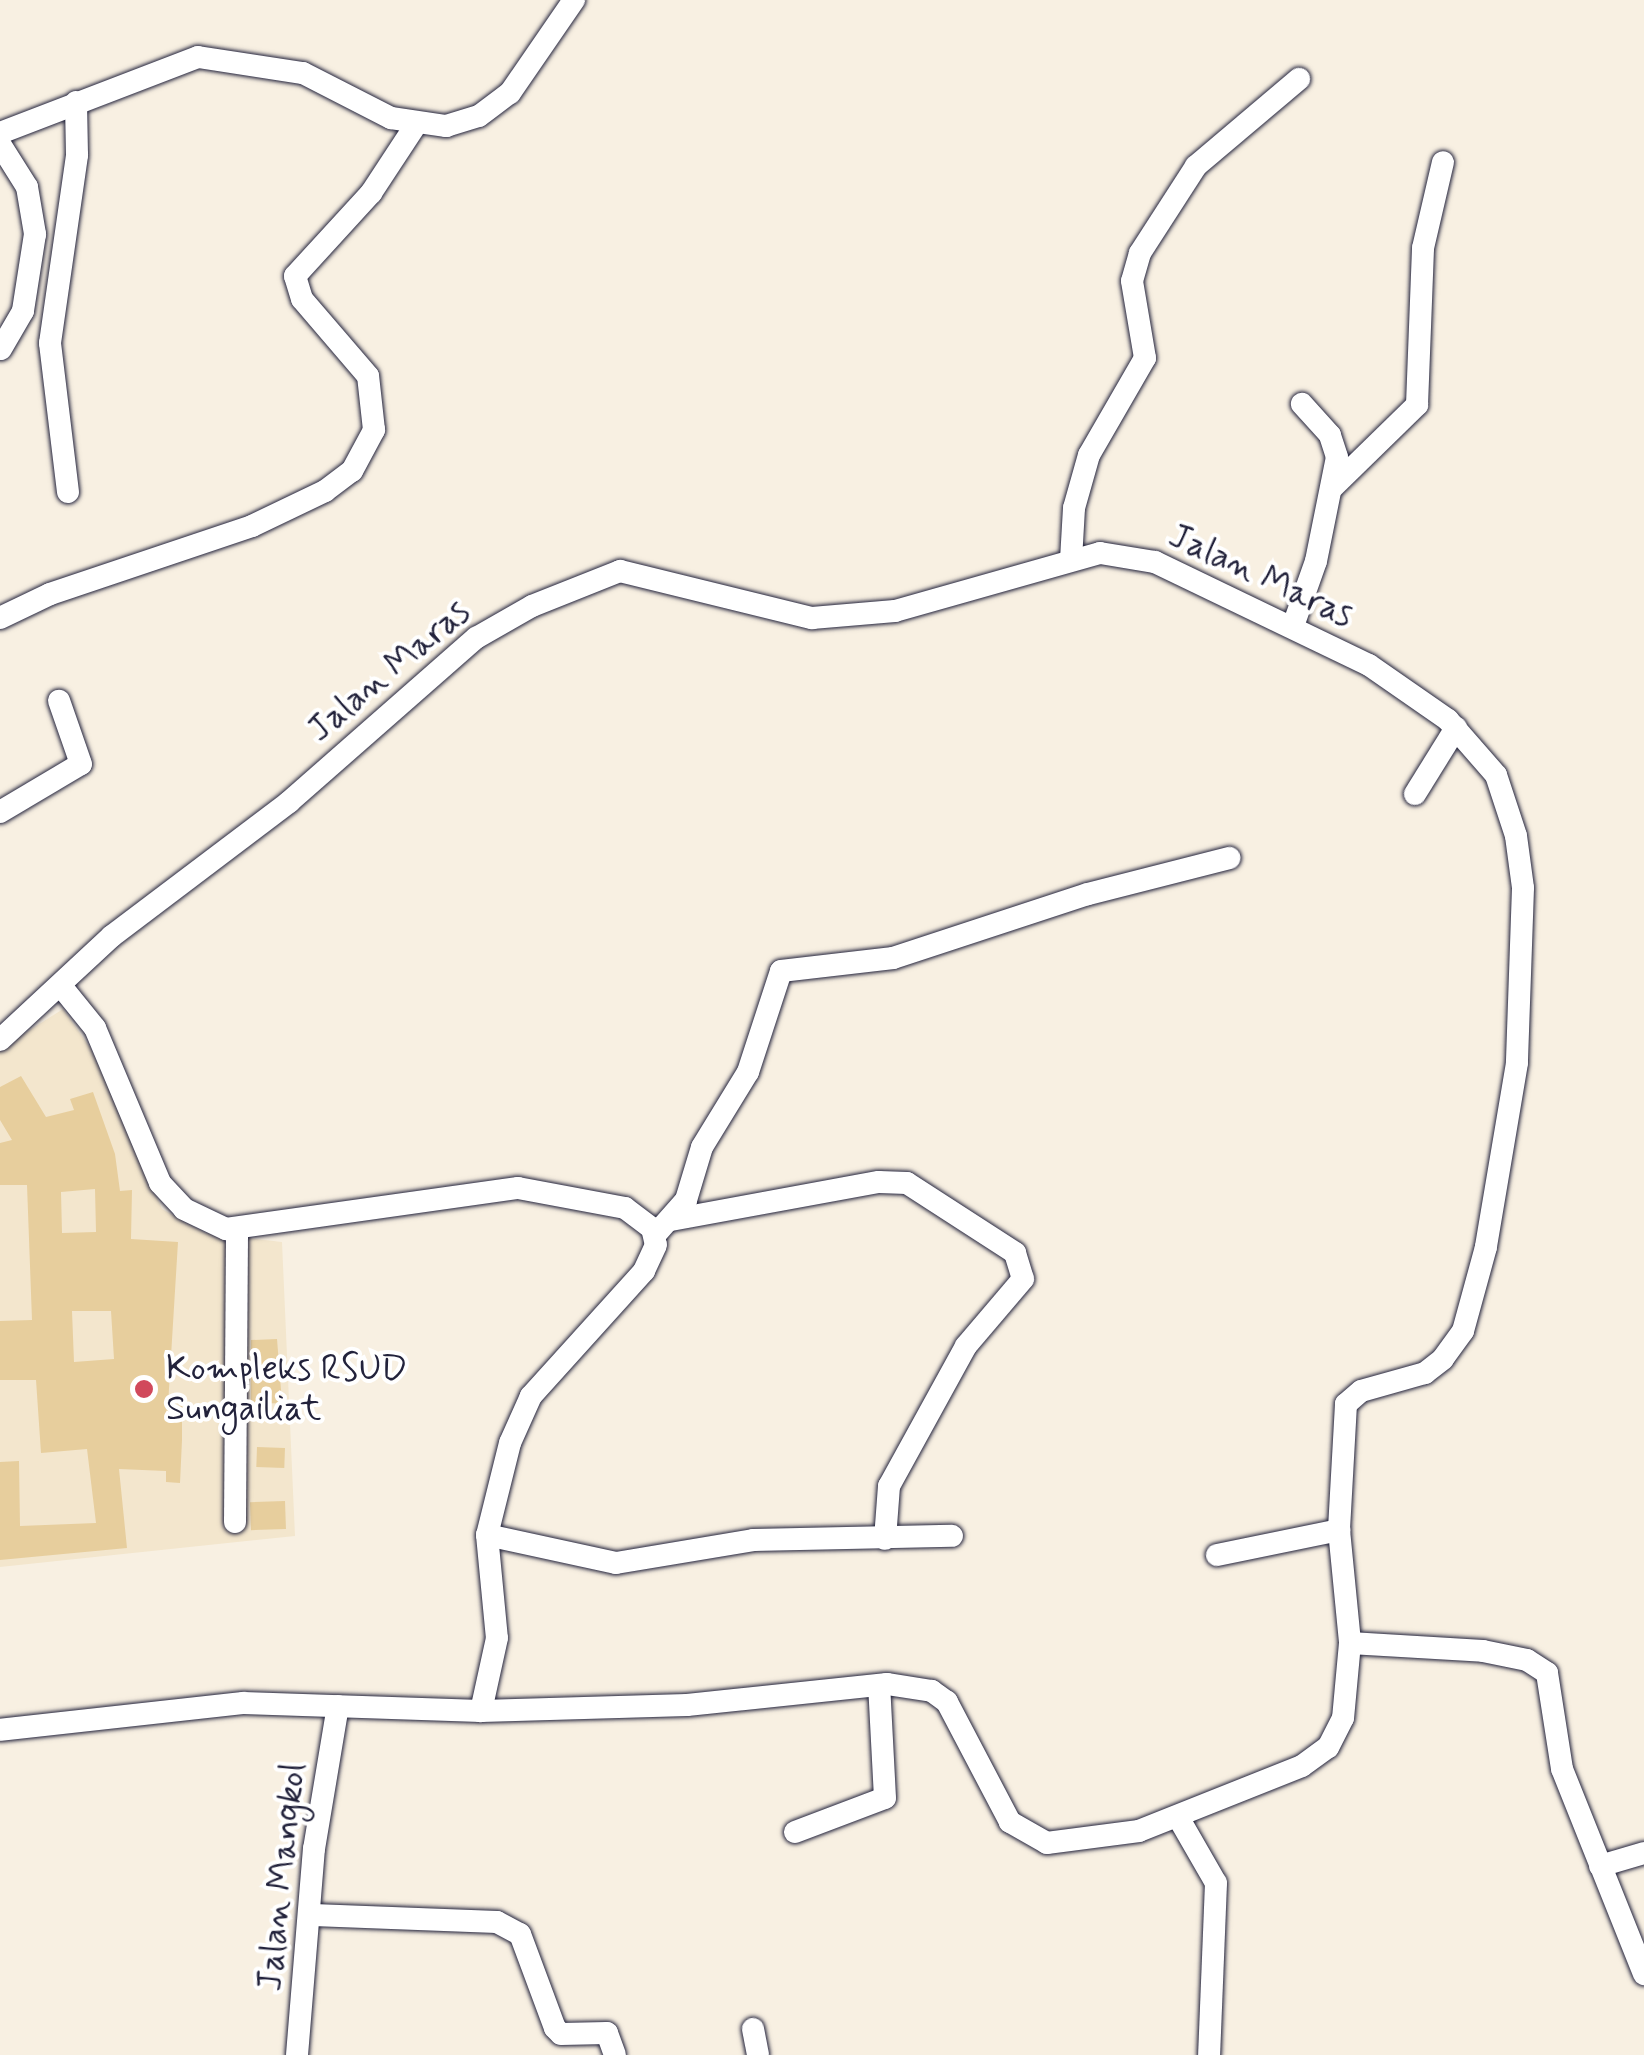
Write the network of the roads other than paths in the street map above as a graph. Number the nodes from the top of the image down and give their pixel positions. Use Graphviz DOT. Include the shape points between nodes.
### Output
graph roads {
  1 [pos="574,0"];
  2 [pos="1300,79"];
  3 [pos="76,102"];
  4 [pos="415,126"];
  5 [pos="0,133"];
  6 [pos="0,144"];
  7 [pos="1443,162"];
  8 [pos="1,349"];
  9 [pos="1302,404"];
  10 [pos="1332,488"];
  11 [pos="68,492"];
  12 [pos="1071,560"];
  13 [pos="0,618"];
  14 [pos="1293,626"];
  15 [pos="59,700"];
  16 [pos="1456,728"];
  17 [pos="1415,794"];
  18 [pos="0,812"];
  19 [pos="1230,858"];
  20 [pos="60,986"];
  21 [pos="0,1040"];
  22 [pos="663,1228"];
  23 [pos="237,1231"];
  24 [pos="235,1522"];
  25 [pos="1339,1530"];
  26 [pos="486,1535"];
  27 [pos="952,1536"];
  28 [pos="885,1538"];
  29 [pos="1217,1554"];
  30 [pos="1350,1643"];
  31 [pos="879,1685"];
  32 [pos="338,1706"];
  33 [pos="481,1711"];
  34 [pos="0,1730"];
  35 [pos="1178,1817"];
  36 [pos="795,1832"];
  37 [pos="1644,1853"];
  38 [pos="1600,1866"];
  39 [pos="313,1915"];
  40 [pos="1644,1974"];
  41 [pos="753,2030"];
  42 [pos="296,2055"];
  43 [pos="615,2055"];
  44 [pos="758,2055"];
  45 [pos="1209,2055"];
  1 -- 4 [label="street" via="510,93 479,116"];
  2 -- 12 [label="street" via="1196,166 1134,266 1145,358 1090,454 1074,508"];
  3 -- 4 [label="street" via="184,61 220,58 303,72"];
  3 -- 5 [label="street"];
  3 -- 11 [label="street" via="77,155 50,342"];
  4 -- 13 [label="street" via="371,192 294,276 302,298 368,376 374,430 352,470 324,492 252,526 50,594"];
  6 -- 8 [label="street" via="28,187 36,234 23,311"];
  7 -- 10 [label="street" via="1423,248 1417,405"];
  9 -- 10 [label="street" via="1335,446"];
  10 -- 14 [label="street"];
  12 -- 14 [label="street, Jalan Maras" via="1100,554 1155,562"];
  12 -- 20 [label="street, Jalan Maras" via="894,611 812,618 633,571 606,573 476,638 289,802 126,924"];
  14 -- 16 [label="street, Jalan Maras" via="1400,684"];
  15 -- 18 [label="street" via="81,764"];
  16 -- 17 [label="street"];
  16 -- 25 [label="street, Jalan Maras" via="1506,798 1523,888 1524,986 1506,1160 1456,1345 1426,1373 1362,1391 1346,1404"];
  19 -- 22 [label="street" via="893,958 780,970 748,1072 702,1147 686,1200"];
  20 -- 21 [label="street, Jalan Maras"];
  20 -- 23 [label="street" via="95,1028 171,1199"];
  22 -- 23 [label="street" via="625,1208 518,1188"];
  22 -- 26 [label="street" via="644,1270 532,1396 510,1443"];
  22 -- 28 [label="street" via="879,1182 907,1183 1014,1253 1023,1280 966,1346 889,1486"];
  23 -- 24 [label="street"];
  25 -- 29 [label="street"];
  25 -- 30 [label="street, Jalan Maras"];
  26 -- 28 [label="street" via="616,1563 753,1540"];
  26 -- 33 [label="street" via="497,1638"];
  27 -- 28 [label="street"];
  30 -- 35 [label="street, Jalan Maras" via="1343,1718 1328,1747 1302,1766"];
  30 -- 38 [label="street" via="1483,1651 1548,1672 1562,1769"];
  31 -- 33 [label="street" via="687,1705"];
  31 -- 35 [label="street, Jalan Maras" via="932,1691 947,1702 1010,1822 1024,1835 1072,1843"];
  31 -- 36 [label="street" via="885,1798"];
  32 -- 33 [label="street"];
  32 -- 34 [label="street" via="242,1703"];
  32 -- 39 [label="street, Jalan Mangkol" via="314,1849"];
  35 -- 45 [label="street" via="1216,1883"];
  37 -- 38 [label="street"];
  38 -- 40 [label="street"];
  39 -- 42 [label="street, Jalan Mangkol"];
  39 -- 43 [label="street" via="498,1922 520,1934 555,2028 562,2034 608,2033"];
  41 -- 44 [label="street"];
}
